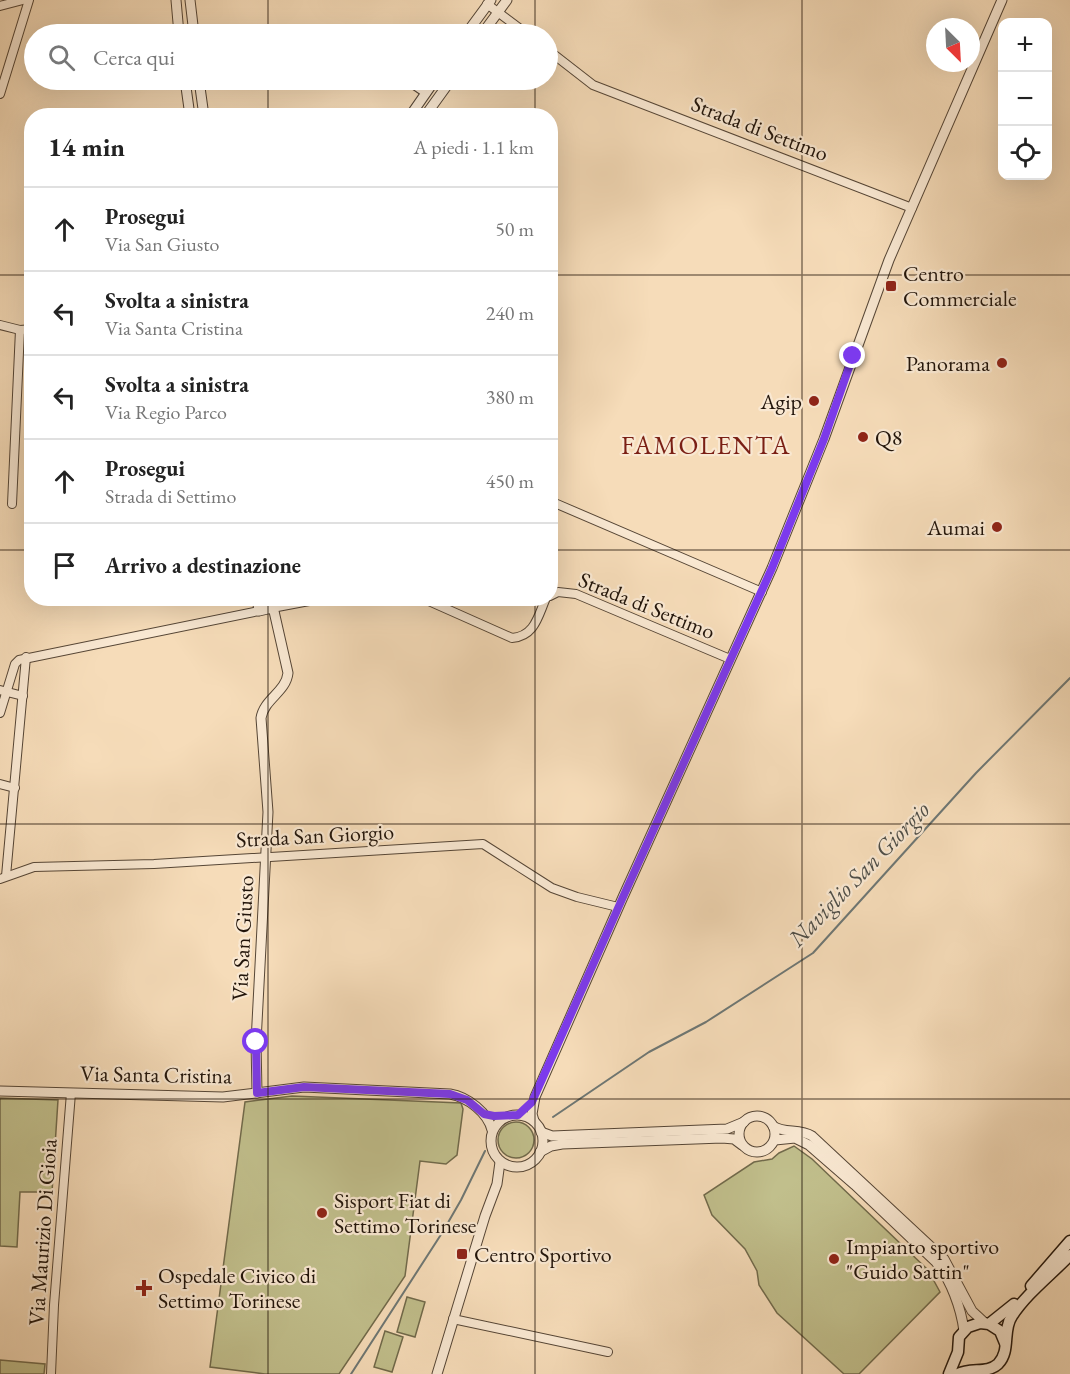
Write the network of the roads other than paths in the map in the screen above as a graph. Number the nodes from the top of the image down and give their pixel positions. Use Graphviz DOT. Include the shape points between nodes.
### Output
graph roads {
  1 [pos="23,0"];
  2 [pos="29,0"];
  3 [pos="176,0"];
  4 [pos="190,0"];
  5 [pos="507,0"];
  6 [pos="1002,0"];
  7 [pos="489,2"];
  8 [pos="0,6"];
  9 [pos="498,13"];
  10 [pos="178,24"];
  11 [pos="193,24"];
  12 [pos="473,24"];
  13 [pos="490,24"];
  14 [pos="513,24"];
  15 [pos="558,58"];
  16 [pos="186,90"];
  17 [pos="200,90"];
  18 [pos="422,90"];
  19 [pos="428,90"];
  20 [pos="443,90"];
  21 [pos="426,93"];
  22 [pos="0,94"];
  23 [pos="189,108"];
  24 [pos="203,108"];
  25 [pos="416,108"];
  26 [pos="431,108"];
  27 [pos="912,208"];
  28 [pos="0,325"];
  29 [pos="20,330"];
  30 [pos="24,330"];
  31 [pos="12,504"];
  32 [pos="558,504"];
  33 [pos="558,592"];
  34 [pos="762,592"];
  35 [pos="258,606"];
  36 [pos="266,606"];
  37 [pos="272,606"];
  38 [pos="438,606"];
  39 [pos="542,606"];
  40 [pos="259,610"];
  41 [pos="26,657"];
  42 [pos="730,660"];
  43 [pos="3,691"];
  44 [pos="23,696"];
  45 [pos="0,713"];
  46 [pos="0,784"];
  47 [pos="15,788"];
  48 [pos="265,857"];
  49 [pos="3,878"];
  50 [pos="618,908"];
  51 [pos="0,1091"];
  52 [pos="70,1093"];
  53 [pos="257,1093"];
  54 [pos="532,1102"];
  55 [pos="484,1114"];
  56 [pos="518,1115"];
  57 [pos="506,1117"];
  58 [pos="534,1121"];
  59 [pos="744,1122"];
  60 [pos="773,1126"];
  61 [pos="492,1130"];
  62 [pos="541,1132"];
  63 [pos="775,1140"];
  64 [pos="742,1145"];
  65 [pos="540,1152"];
  66 [pos="500,1162"];
  67 [pos="513,1167"];
  68 [pos="498,1184"];
  69 [pos="1070,1241"];
  70 [pos="1070,1255"];
  71 [pos="453,1319"];
  72 [pos="987,1323"];
  73 [pos="964,1331"];
  74 [pos="1005,1344"];
  75 [pos="608,1352"];
  76 [pos="958,1352"];
  77 [pos="975,1370"];
  78 [pos="51,1374"];
  79 [pos="437,1374"];
  80 [pos="949,1374"];
  81 [pos="958,1374"];
  1 -- 8 [label="street"];
  2 -- 22 [label="street"];
  3 -- 10 [label="street"];
  4 -- 11 [label="street"];
  5 -- 9 [label="street"];
  6 -- 27 [label="street, Strada di Settimo"];
  7 -- 9 [label="street"];
  7 -- 12 [label="street"];
  9 -- 13 [label="street"];
  9 -- 14 [label="street"];
  15 -- 27 [label="street, Strada di Settimo" via="593,85"];
  16 -- 23 [label="street"];
  17 -- 24 [label="street"];
  18 -- 21 [label="street"];
  19 -- 21 [label="street"];
  20 -- 26 [label="street"];
  21 -- 25 [label="street"];
  27 -- 34 [label="street, Strada di Settimo"];
  28 -- 29 [label="street"];
  29 -- 30 [label="street"];
  29 -- 31 [label="street"];
  32 -- 34 [label="street"];
  33 -- 42 [label="street, Strada di Settimo" via="576,594"];
  34 -- 42 [label="street, Strada di Settimo"];
  35 -- 40 [label="street"];
  36 -- 40 [label="street"];
  37 -- 48 [label="street, Via San Giusto" via="288,673 261,715 268,812"];
  38 -- 39 [label="street, Strada di Settimo" via="512,638 531,631"];
  40 -- 41 [label="street"];
  41 -- 43 [label="street" via="15,664"];
  41 -- 44 [label="street"];
  42 -- 50 [label="street, Strada di Settimo"];
  43 -- 44 [label="street"];
  43 -- 45 [label="street"];
  44 -- 47 [label="street"];
  46 -- 47 [label="street"];
  47 -- 49 [label="street"];
  48 -- 49 [label="street, Strada San Giorgio" via="34,867"];
  48 -- 50 [label="street, Strada San Giorgio" via="483,844 552,888"];
  48 -- 53 [label="street, Via San Giusto"];
  50 -- 54 [label="street, Strada di Settimo"];
  51 -- 52 [label="street, Via Santa Cristina"];
  52 -- 53 [label="street, Via Santa Cristina" via="223,1097"];
  52 -- 78 [label="street, Via Maurizio Di Gioia"];
  53 -- 55 [label="street, Via Santa Cristina" via="304,1087 450,1094 467,1100"];
  54 -- 56 [label="street"];
  54 -- 58 [label="street"];
  55 -- 57 [label="street, Via Santa Cristina"];
  55 -- 61 [label="street, Via Santa Cristina"];
  56 -- 57 [label="street"];
  56 -- 58 [label="street"];
  57 -- 61 [label="street"];
  58 -- 62 [label="street"];
  59 -- 60 [label="street" via="761,1117"];
  59 -- 62 [label="street" via="727,1129 552,1136"];
  59 -- 64 [label="street" via="739,1133"];
  60 -- 63 [label="street"];
  60 -- 72 [label="street" via="812,1136 944,1259 972,1311"];
  61 -- 66 [label="street" via="491,1147"];
  62 -- 65 [label="street"];
  63 -- 64 [label="street" via="763,1152 751,1152"];
  63 -- 73 [label="street" via="789,1137 804,1141 936,1262 949,1285"];
  64 -- 65 [label="street" via="730,1138 573,1143 556,1144"];
  65 -- 67 [label="street" via="529,1164"];
  66 -- 67 [label="street"];
  66 -- 68 [label="street"];
  67 -- 68 [label="street"];
  68 -- 71 [label="street"];
  69 -- 72 [label="main road" via="1006,1312"];
  70 -- 74 [label="main road" via="1010,1318"];
  71 -- 75 [label="street"];
  71 -- 79 [label="street"];
  72 -- 73 [label="main road" via="974,1324"];
  72 -- 74 [label="main road" via="1000,1331"];
  73 -- 76 [label="main road" via="959,1337"];
  74 -- 77 [label="main road" via="997,1365"];
  76 -- 77 [label="main road" via="964,1363"];
  76 -- 80 [label="main road"];
  77 -- 81 [label="main road"];
}
